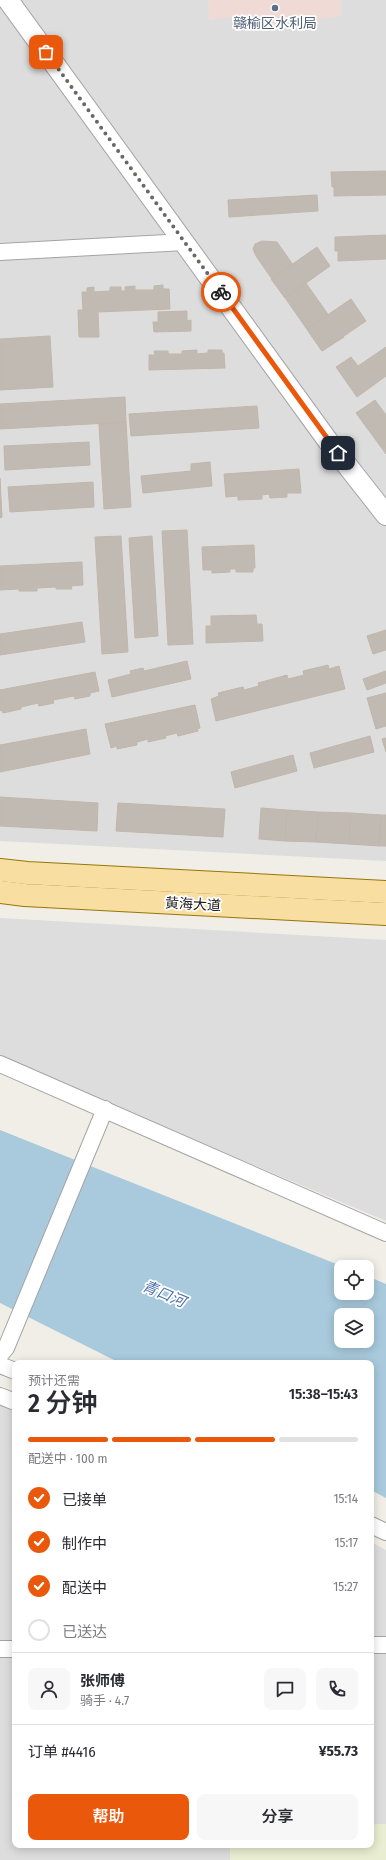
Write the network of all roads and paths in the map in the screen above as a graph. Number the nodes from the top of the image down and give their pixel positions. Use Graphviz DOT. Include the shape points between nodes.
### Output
graph roads {
  1 [pos="6,1"];
  2 [pos="185,242"];
  3 [pos="0,252"];
  4 [pos="385,511"];
  5 [pos="0,870"];
  6 [pos="0,892"];
  7 [pos="386,892"];
  8 [pos="386,914"];
  9 [pos="0,1064"];
  10 [pos="106,1109"];
  11 [pos="386,1233"];
  12 [pos="3,1352"];
  13 [pos="0,1365"];
  14 [pos="12,1370"];
  15 [pos="0,1396"];
  16 [pos="12,1401"];
  17 [pos="374,1526"];
  18 [pos="386,1532"];
  19 [pos="374,1645"];
  20 [pos="386,1645"];
  21 [pos="0,1649"];
  22 [pos="12,1649"];
  1 -- 2 [label="street"];
  2 -- 3 [label="street"];
  2 -- 4 [label="street" via="328,441"];
  5 -- 7 [label="main road, 黄海大道"];
  6 -- 8 [label="main road, 黄海大道"];
  9 -- 10 [label="street"];
  10 -- 11 [label="street"];
  10 -- 12 [label="street"];
  13 -- 14 [label="street"];
  15 -- 16 [label="street"];
  17 -- 18 [label="street"];
  19 -- 20 [label="street"];
  21 -- 22 [label="street"];
}
